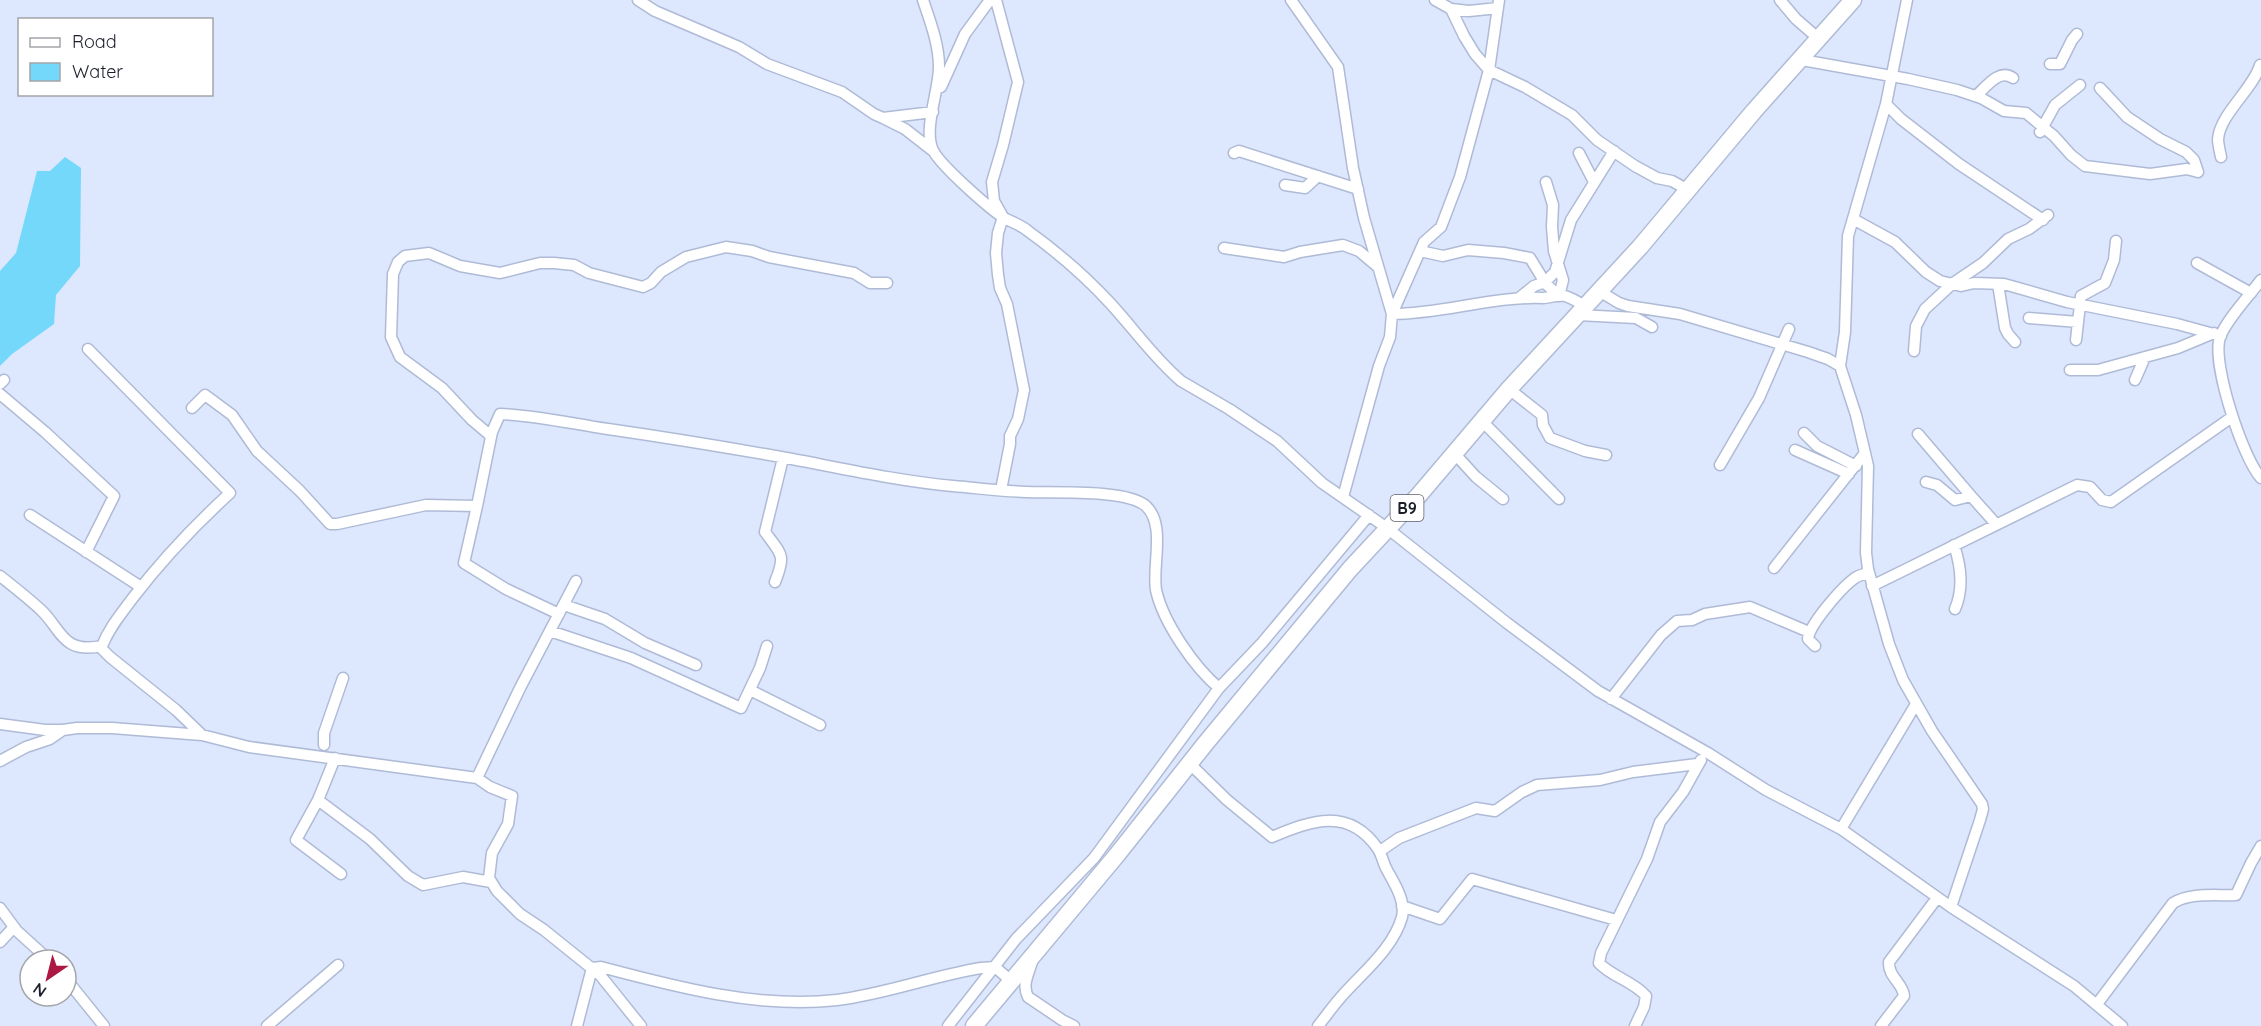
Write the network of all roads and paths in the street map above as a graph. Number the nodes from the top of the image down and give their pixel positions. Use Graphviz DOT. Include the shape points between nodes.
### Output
graph roads {
  1 [pos="638,0"];
  2 [pos="923,0"];
  3 [pos="990,0"];
  4 [pos="996,0"];
  5 [pos="1291,0"];
  6 [pos="1435,0"];
  7 [pos="1780,0"];
  8 [pos="1853,0"];
  9 [pos="1908,0"];
  10 [pos="1498,4"];
  11 [pos="1451,9"];
  12 [pos="2077,34"];
  13 [pos="1819,39"];
  14 [pos="1802,60"];
  15 [pos="2050,64"];
  16 [pos="2260,65"];
  17 [pos="1490,70"];
  18 [pos="1891,77"];
  19 [pos="2013,78"];
  20 [pos="2080,85"];
  21 [pos="2100,88"];
  22 [pos="936,95"];
  23 [pos="1976,96"];
  24 [pos="1886,104"];
  25 [pos="933,112"];
  26 [pos="884,118"];
  27 [pos="2041,130"];
  28 [pos="932,150"];
  29 [pos="1614,151"];
  30 [pos="1234,153"];
  31 [pos="1579,153"];
  32 [pos="2221,158"];
  33 [pos="1318,176"];
  34 [pos="1546,182"];
  35 [pos="1594,182"];
  36 [pos="1285,185"];
  37 [pos="1358,189"];
  38 [pos="1688,190"];
  39 [pos="1003,217"];
  40 [pos="1852,219"];
  41 [pos="2116,241"];
  42 [pos="1224,248"];
  43 [pos="1420,251"];
  44 [pos="2197,263"];
  45 [pos="1558,265"];
  46 [pos="1378,267"];
  47 [pos="2261,280"];
  48 [pos="1545,282"];
  49 [pos="887,283"];
  50 [pos="1952,284"];
  51 [pos="1998,284"];
  52 [pos="1599,291"];
  53 [pos="2251,293"];
  54 [pos="1560,296"];
  55 [pos="1519,298"];
  56 [pos="2080,304"];
  57 [pos="1582,311"];
  58 [pos="1392,314"];
  59 [pos="2029,318"];
  60 [pos="2078,322"];
  61 [pos="1652,327"];
  62 [pos="1788,329"];
  63 [pos="2218,334"];
  64 [pos="2076,340"];
  65 [pos="2015,342"];
  66 [pos="1782,345"];
  67 [pos="88,349"];
  68 [pos="1914,351"];
  69 [pos="2145,357"];
  70 [pos="1840,366"];
  71 [pos="2070,370"];
  72 [pos="2135,380"];
  73 [pos="1509,388"];
  74 [pos="0,394"];
  75 [pos="192,408"];
  76 [pos="2232,417"];
  77 [pos="1481,420"];
  78 [pos="1804,433"];
  79 [pos="1918,434"];
  80 [pos="491,436"];
  81 [pos="1795,450"];
  82 [pos="1865,453"];
  83 [pos="1455,454"];
  84 [pos="1606,455"];
  85 [pos="783,458"];
  86 [pos="1720,465"];
  87 [pos="1852,470"];
  88 [pos="2261,478"];
  89 [pos="1926,482"];
  90 [pos="1001,490"];
  91 [pos="1971,496"];
  92 [pos="1343,497"];
  93 [pos="1503,499"];
  94 [pos="1559,500"];
  95 [pos="477,506"];
  96 [pos="30,515"];
  97 [pos="1369,515"];
  98 [pos="1996,524"];
  99 [pos="1387,528"];
  100 [pos="1954,545"];
  101 [pos="86,552"];
  102 [pos="1774,568"];
  103 [pos="1869,573"];
  104 [pos="0,576"];
  105 [pos="576,581"];
  106 [pos="775,582"];
  107 [pos="1872,586"];
  108 [pos="141,587"];
  109 [pos="1955,609"];
  110 [pos="561,610"];
  111 [pos="550,631"];
  112 [pos="1809,632"];
  113 [pos="102,646"];
  114 [pos="768,646"];
  115 [pos="1815,646"];
  116 [pos="696,664"];
  117 [pos="343,678"];
  118 [pos="1219,688"];
  119 [pos="750,690"];
  120 [pos="1611,699"];
  121 [pos="1916,704"];
  122 [pos="0,724"];
  123 [pos="820,724"];
  124 [pos="63,730"];
  125 [pos="202,735"];
  126 [pos="1708,753"];
  127 [pos="328,754"];
  128 [pos="0,761"];
  129 [pos="1189,763"];
  130 [pos="1698,764"];
  131 [pos="477,778"];
  132 [pos="318,800"];
  133 [pos="1841,829"];
  134 [pos="2261,846"];
  135 [pos="1380,851"];
  136 [pos="341,874"];
  137 [pos="491,882"];
  138 [pos="1937,898"];
  139 [pos="1402,906"];
  140 [pos="1951,907"];
  141 [pos="0,908"];
  142 [pos="1616,920"];
  143 [pos="14,927"];
  144 [pos="0,942"];
  145 [pos="36,948"];
  146 [pos="1038,948"];
  147 [pos="338,965"];
  148 [pos="995,967"];
  149 [pos="591,968"];
  150 [pos="1010,980"];
  151 [pos="78,994"];
  152 [pos="2097,1004"];
  153 [pos="104,1026"];
  154 [pos="267,1026"];
  155 [pos="577,1026"];
  156 [pos="641,1026"];
  157 [pos="948,1026"];
  158 [pos="974,1026"];
  159 [pos="1074,1026"];
  160 [pos="1318,1026"];
  161 [pos="1635,1026"];
  162 [pos="1881,1026"];
  163 [pos="2122,1026"];
  1 -- 26 [label="street" via="767,64 842,92"];
  2 -- 22 [label="street" via="940,64"];
  3 -- 22 [label="street" via="965,34"];
  4 -- 39 [label="street" via="1017,82 992,182 994,201"];
  5 -- 37 [label="street" via="1338,67"];
  6 -- 11 [label="street"];
  7 -- 13 [label="street"];
  8 -- 13 [label="highway, B9"];
  9 -- 18 [label="street"];
  10 -- 11 [label="street" via="1469,11"];
  10 -- 17 [label="street"];
  11 -- 17 [label="street" via="1475,54"];
  12 -- 15 [label="street" via="2060,64"];
  13 -- 14 [label="highway, B9"];
  14 -- 18 [label="street"];
  14 -- 38 [label="highway, B9"];
  16 -- 32 [label="street" via="2218,137"];
  17 -- 29 [label="street" via="1572,115"];
  17 -- 43 [label="street" via="1451,203 1441,227"];
  18 -- 23 [label="street"];
  18 -- 24 [label="street"];
  19 -- 23 [label="street" via="1999,75"];
  20 -- 27 [label="street" via="2055,105"];
  21 -- 27 [label="street" via="2127,117 2186,152 2198,172 2187,169 2151,174 2085,166 2054,136"];
  22 -- 25 [label="street"];
  23 -- 27 [label="street" via="2004,111 2026,113"];
  24 -- 40 [label="street"];
  24 -- 50 [label="street" via="1959,164 2045,217 2008,239 1972,272"];
  25 -- 26 [label="street"];
  25 -- 28 [label="street"];
  26 -- 28 [label="street"];
  28 -- 39 [label="street"];
  29 -- 35 [label="street"];
  29 -- 38 [label="street" via="1657,178"];
  30 -- 33 [label="street" via="1239,151"];
  31 -- 35 [label="street"];
  33 -- 36 [label="street" via="1305,188"];
  33 -- 37 [label="street"];
  34 -- 45 [label="street" via="1553,205"];
  35 -- 45 [label="street" via="1571,220"];
  37 -- 46 [label="street"];
  38 -- 52 [label="highway, B9"];
  39 -- 90 [label="street" via="996,253 998,275 1024,390 1010,436"];
  39 -- 92 [label="street" via="1026,229 1091,284 1181,381 1270,436"];
  40 -- 50 [label="street" via="1895,242 1926,272"];
  40 -- 70 [label="street"];
  41 -- 56 [label="street" via="2105,283 2081,296"];
  42 -- 46 [label="street" via="1284,257 1342,245 1359,250"];
  43 -- 48 [label="street" via="1443,256 1468,250 1530,258"];
  43 -- 58 [label="street"];
  44 -- 53 [label="street"];
  45 -- 48 [label="street"];
  45 -- 54 [label="street" via="1563,280"];
  46 -- 58 [label="street"];
  47 -- 53 [label="street"];
  48 -- 54 [label="street"];
  48 -- 55 [label="street"];
  49 -- 80 [label="street" via="870,283 854,273 726,247 686,257 643,287 554,262 500,273 460,266 429,253 405,256 393,274 391,337 395,350 442,387"];
  50 -- 51 [label="street"];
  50 -- 68 [label="street" via="1925,309 1916,326"];
  51 -- 56 [label="street"];
  51 -- 65 [label="street" via="2006,328"];
  52 -- 57 [label="highway, B9"];
  52 -- 66 [label="street" via="1628,306 1680,314"];
  53 -- 63 [label="street"];
  54 -- 55 [label="street"];
  54 -- 57 [label="street" via="1567,296"];
  55 -- 58 [label="street" via="1425,313"];
  56 -- 60 [label="street"];
  56 -- 63 [label="street"];
  57 -- 61 [label="street" via="1636,318"];
  57 -- 73 [label="highway, B9"];
  58 -- 92 [label="street" via="1390,337"];
  59 -- 60 [label="street"];
  60 -- 64 [label="street"];
  62 -- 66 [label="street"];
  63 -- 69 [label="street"];
  63 -- 76 [label="street" via="2218,355"];
  66 -- 70 [label="street"];
  66 -- 86 [label="street" via="1759,398"];
  67 -- 108 [label="street" via="230,493 200,520"];
  69 -- 71 [label="street" via="2098,369"];
  69 -- 72 [label="street"];
  70 -- 82 [label="street"];
  73 -- 77 [label="highway, B9"];
  73 -- 84 [label="street" via="1542,415 1550,438"];
  74 -- 101 [label="street" via="114,496"];
  75 -- 95 [label="street" via="205,395 232,414 257,451 330,524 426,505"];
  76 -- 88 [label="street" via="2250,465"];
  76 -- 98 [label="street" via="2111,502 2102,500 2090,487 2077,485"];
  77 -- 83 [label="highway, B9"];
  77 -- 94 [label="street"];
  78 -- 87 [label="street"];
  79 -- 91 [label="street"];
  80 -- 85 [label="street" via="497,417 507,414"];
  80 -- 95 [label="street"];
  81 -- 87 [label="street"];
  82 -- 87 [label="street"];
  82 -- 103 [label="street"];
  83 -- 93 [label="street"];
  83 -- 99 [label="highway, B9"];
  85 -- 90 [label="street" via="918,483"];
  85 -- 106 [label="street" via="765,532 779,550 783,563"];
  87 -- 102 [label="street"];
  89 -- 91 [label="street" via="1937,485 1955,500"];
  90 -- 118 [label="street" via="1099,494 1144,504 1154,519 1159,602 1176,635"];
  91 -- 98 [label="street"];
  92 -- 97 [label="street"];
  95 -- 110 [label="street" via="464,563 506,589"];
  96 -- 101 [label="street"];
  97 -- 99 [label="street"];
  97 -- 118 [label="street" via="1262,643"];
  98 -- 100 [label="street"];
  99 -- 120 [label="street"];
  99 -- 129 [label="highway, B9"];
  100 -- 107 [label="street"];
  100 -- 109 [label="street" via="1961,579"];
  101 -- 108 [label="street"];
  103 -- 107 [label="street"];
  103 -- 112 [label="street" via="1856,576"];
  104 -- 113 [label="street" via="43,612 65,641"];
  105 -- 110 [label="street"];
  107 -- 121 [label="street" via="1896,661"];
  108 -- 113 [label="street"];
  110 -- 111 [label="street"];
  110 -- 116 [label="street" via="605,619 645,643"];
  111 -- 119 [label="street" via="631,658 741,708"];
  111 -- 131 [label="street"];
  112 -- 115 [label="street" via="1808,639"];
  112 -- 120 [label="street" via="1750,607 1677,621 1661,635"];
  113 -- 125 [label="street"];
  114 -- 119 [label="street"];
  117 -- 127 [label="street" via="324,733"];
  118 -- 148 [label="street" via="1094,858 1016,939"];
  119 -- 123 [label="street"];
  120 -- 126 [label="street"];
  121 -- 133 [label="street"];
  121 -- 140 [label="street" via="1979,796 1983,809"];
  122 -- 124 [label="street"];
  124 -- 125 [label="street" via="112,728"];
  124 -- 128 [label="street"];
  125 -- 127 [label="street" via="249,747"];
  126 -- 130 [label="street"];
  126 -- 133 [label="street" via="1766,790"];
  127 -- 131 [label="street"];
  127 -- 132 [label="street"];
  129 -- 135 [label="street" via="1272,837 1296,827 1337,820 1357,827"];
  129 -- 146 [label="highway, B9"];
  130 -- 135 [label="street" via="1600,780 1538,785 1495,811 1476,808 1399,838"];
  130 -- 142 [label="street" via="1660,822 1647,859"];
  131 -- 137 [label="street" via="512,796 508,824 492,853 488,871"];
  132 -- 136 [label="street" via="296,840"];
  132 -- 137 [label="street" via="423,885 463,877"];
  133 -- 138 [label="street"];
  134 -- 152 [label="street" via="2236,895 2199,895 2173,903"];
  135 -- 139 [label="street"];
  137 -- 149 [label="street" via="520,914"];
  138 -- 140 [label="street"];
  138 -- 162 [label="street" via="1889,962 1891,975 1904,996"];
  139 -- 142 [label="street" via="1440,919 1472,879"];
  139 -- 160 [label="street" via="1401,918 1381,953"];
  140 -- 152 [label="street"];
  141 -- 143 [label="street"];
  142 -- 161 [label="street" via="1599,963 1646,996"];
  143 -- 144 [label="street"];
  143 -- 145 [label="street"];
  146 -- 150 [label="highway, B9"];
  146 -- 159 [label="street" via="1025,981 1025,992"];
  147 -- 154 [label="street"];
  148 -- 149 [label="street" via="956,972 849,998 808,1002 741,998"];
  148 -- 150 [label="street"];
  148 -- 157 [label="street"];
  149 -- 155 [label="street"];
  149 -- 156 [label="street"];
  150 -- 158 [label="highway, B9"];
  151 -- 153 [label="street"];
  152 -- 163 [label="street"];
}
